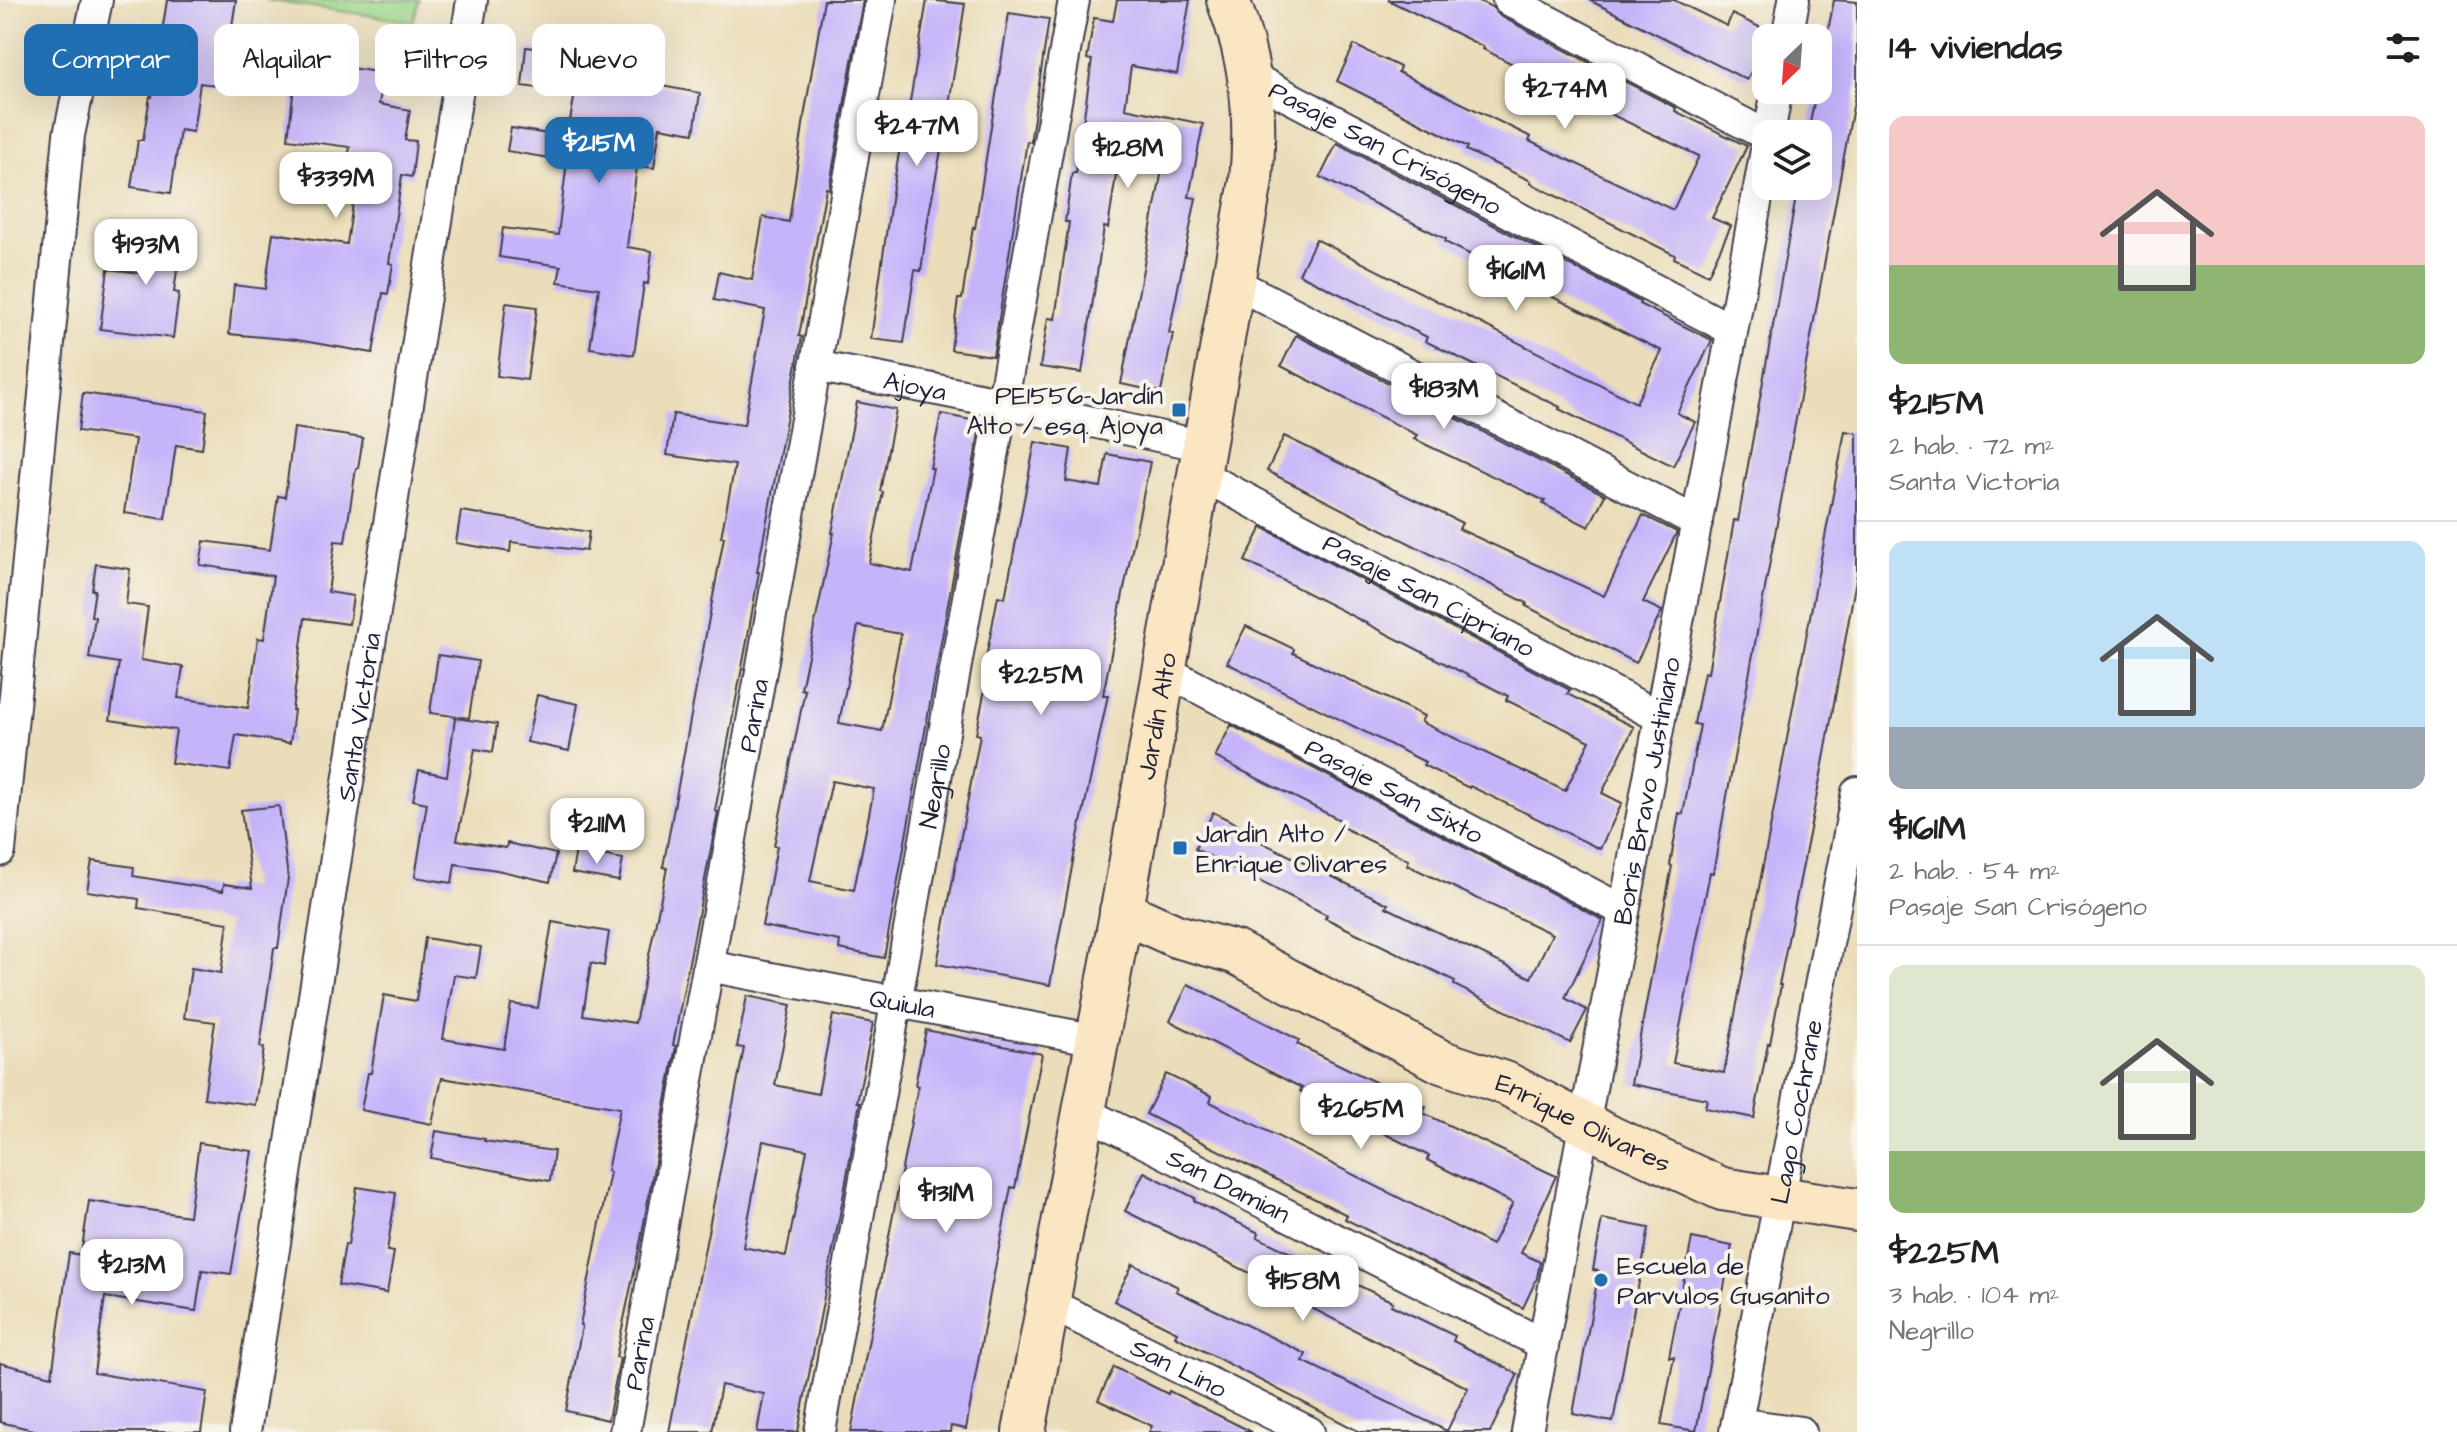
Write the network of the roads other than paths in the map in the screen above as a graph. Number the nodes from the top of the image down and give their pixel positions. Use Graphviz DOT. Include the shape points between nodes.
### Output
graph roads {
  1 [pos="97,0"];
  2 [pos="472,0"];
  3 [pos="881,0"];
  4 [pos="1074,0"];
  5 [pos="1228,0"];
  6 [pos="1508,0"];
  7 [pos="1794,0"];
  8 [pos="1790,24"];
  9 [pos="1251,77"];
  10 [pos="1752,127"];
  11 [pos="1757,200"];
  12 [pos="1233,282"];
  13 [pos="1732,330"];
  14 [pos="815,366"];
  15 [pos="1004,403"];
  16 [pos="1201,460"];
  17 [pos="1697,522"];
  18 [pos="1164,670"];
  19 [pos="1660,717"];
  20 [pos="1857,792"];
  21 [pos="0,851"];
  22 [pos="1124,896"];
  23 [pos="1624,911"];
  24 [pos="708,966"];
  25 [pos="898,1002"];
  26 [pos="1097,1040"];
  27 [pos="1084,1112"];
  28 [pos="1582,1138"];
  29 [pos="1778,1197"];
  30 [pos="1857,1210"];
  31 [pos="1048,1303"];
  32 [pos="1543,1344"];
  33 [pos="1736,1427"];
  34 [pos="245,1432"];
  35 [pos="625,1432"];
  36 [pos="820,1432"];
  37 [pos="1024,1432"];
  38 [pos="1309,1432"];
  39 [pos="1527,1432"];
  40 [pos="1801,1432"];
  1 -- 21 [label="street" via="69,135"];
  2 -- 34 [label="street, Santa Victoria"];
  3 -- 14 [label="street, Parina"];
  4 -- 15 [label="street, Negrillo"];
  5 -- 9 [label="street, Jardín Alto"];
  6 -- 10 [label="street"];
  7 -- 8 [label="street"];
  9 -- 12 [label="street, Jardín Alto" via="1254,147"];
  9 -- 13 [label="street, Pasaje San Crisógeno"];
  11 -- 13 [label="street, Boris Bravo Justiniano"];
  12 -- 16 [label="street, Jardín Alto"];
  12 -- 17 [label="street"];
  13 -- 17 [label="street, Boris Bravo Justiniano"];
  14 -- 15 [label="street, Ajoya"];
  14 -- 24 [label="street, Parina"];
  15 -- 16 [label="street, Ajoya"];
  15 -- 25 [label="street, Negrillo"];
  16 -- 18 [label="street, Jardín Alto"];
  16 -- 19 [label="street, Pasaje San Cipriano"];
  17 -- 19 [label="street, Boris Bravo Justiniano"];
  18 -- 22 [label="street, Jardín Alto"];
  18 -- 23 [label="street, Pasaje San Sixto"];
  19 -- 23 [label="street, Boris Bravo Justiniano"];
  20 -- 29 [label="street, Lago Cochrane"];
  22 -- 26 [label="street, Jardín Alto"];
  22 -- 28 [label="street, Enrique Olivares" via="1202,921 1235,952 1442,1062 1507,1084"];
  23 -- 28 [label="street, Boris Bravo Justiniano"];
  24 -- 25 [label="street, Quiula"];
  24 -- 35 [label="street, Parina"];
  25 -- 26 [label="street, Quiula"];
  25 -- 36 [label="street, Negrillo"];
  26 -- 27 [label="street, Jardín Alto"];
  27 -- 31 [label="street, Jardín Alto"];
  27 -- 32 [label="street, San Damian"];
  28 -- 29 [label="street, Enrique Olivares" via="1722,1189"];
  28 -- 32 [label="street, Boris Bravo Justiniano"];
  29 -- 30 [label="street, Enrique Olivares"];
  29 -- 33 [label="street, Lago Cochrane"];
  31 -- 37 [label="street, Jardín Alto"];
  31 -- 38 [label="street, San Lino"];
  32 -- 39 [label="street, Boris Bravo Justiniano"];
  33 -- 40 [label="street"];
}
